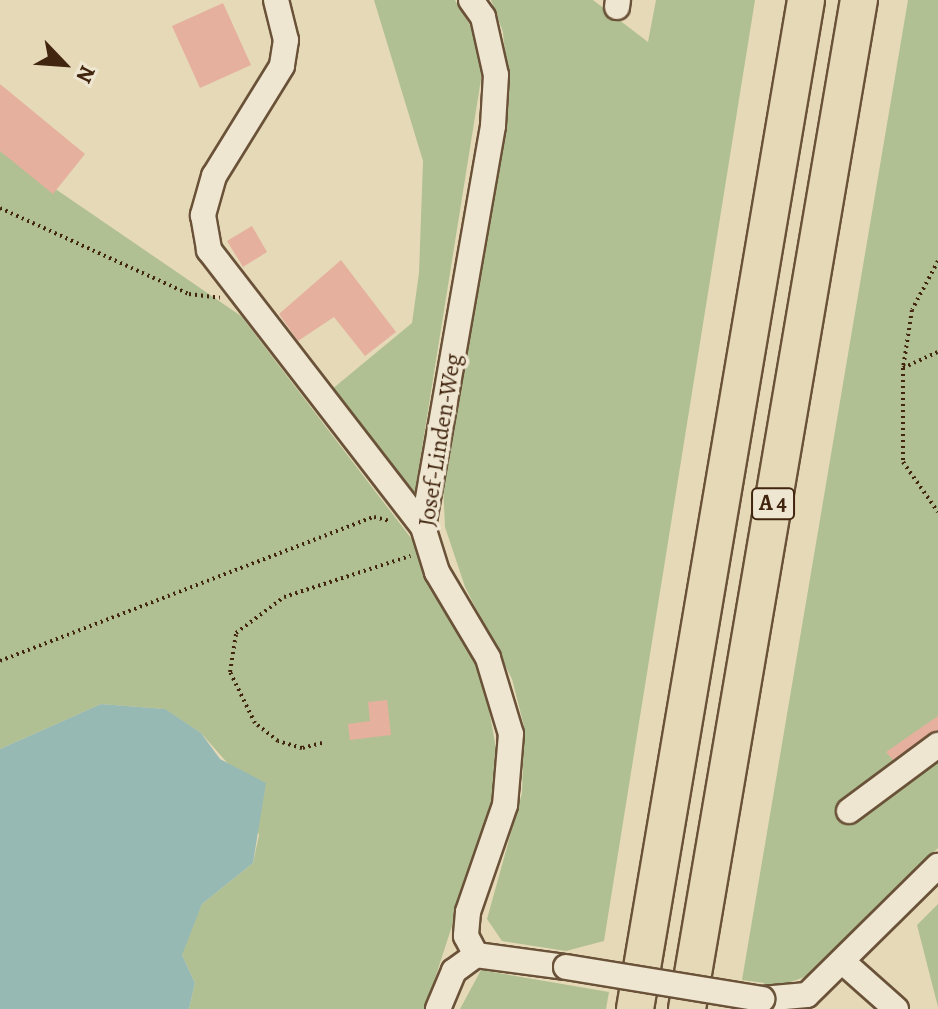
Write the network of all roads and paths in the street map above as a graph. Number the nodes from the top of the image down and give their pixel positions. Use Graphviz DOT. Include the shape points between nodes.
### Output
graph roads {
  1 [pos="276,0"];
  2 [pos="471,0"];
  3 [pos="806,0"];
  4 [pos="859,0"];
  5 [pos="0,208"];
  6 [pos="938,261"];
  7 [pos="250,303"];
  8 [pos="938,352"];
  9 [pos="903,368"];
  10 [pos="938,512"];
  11 [pos="425,539"];
  12 [pos="0,661"];
  13 [pos="322,743"];
  14 [pos="938,745"];
  15 [pos="849,811"];
  16 [pos="938,866"];
  17 [pos="476,955"];
  18 [pos="843,962"];
  19 [pos="438,1009"];
  20 [pos="635,1009"];
  21 [pos="687,1009"];
  22 [pos="896,1009"];
  1 -- 7 [label="street" via="286,40 282,66 214,176 203,215 209,250"];
  2 -- 11 [label="street, Josef-Linden-Weg" via="483,17 496,75 493,126"];
  3 -- 20 [label="highway, A 4"];
  4 -- 21 [label="highway, A 4"];
  5 -- 7 [label="path" via="189,294"];
  6 -- 9 [label="path" via="912,310"];
  7 -- 11 [label="street"];
  8 -- 9 [label="path"];
  9 -- 10 [label="path" via="903,462"];
  11 -- 12 [label="path" via="374,517"];
  11 -- 13 [label="path" via="284,597 236,633 230,672 255,723 278,741 302,748"];
  11 -- 17 [label="street, Josef-Linden-Weg" via="488,658 511,734 505,805 468,912 466,936"];
  14 -- 15 [label="street"];
  16 -- 18 [label="street"];
  17 -- 18 [label="street, bridge" via="762,999 807,995"];
  17 -- 19 [label="street" via="454,971"];
  18 -- 22 [label="street"];
}
